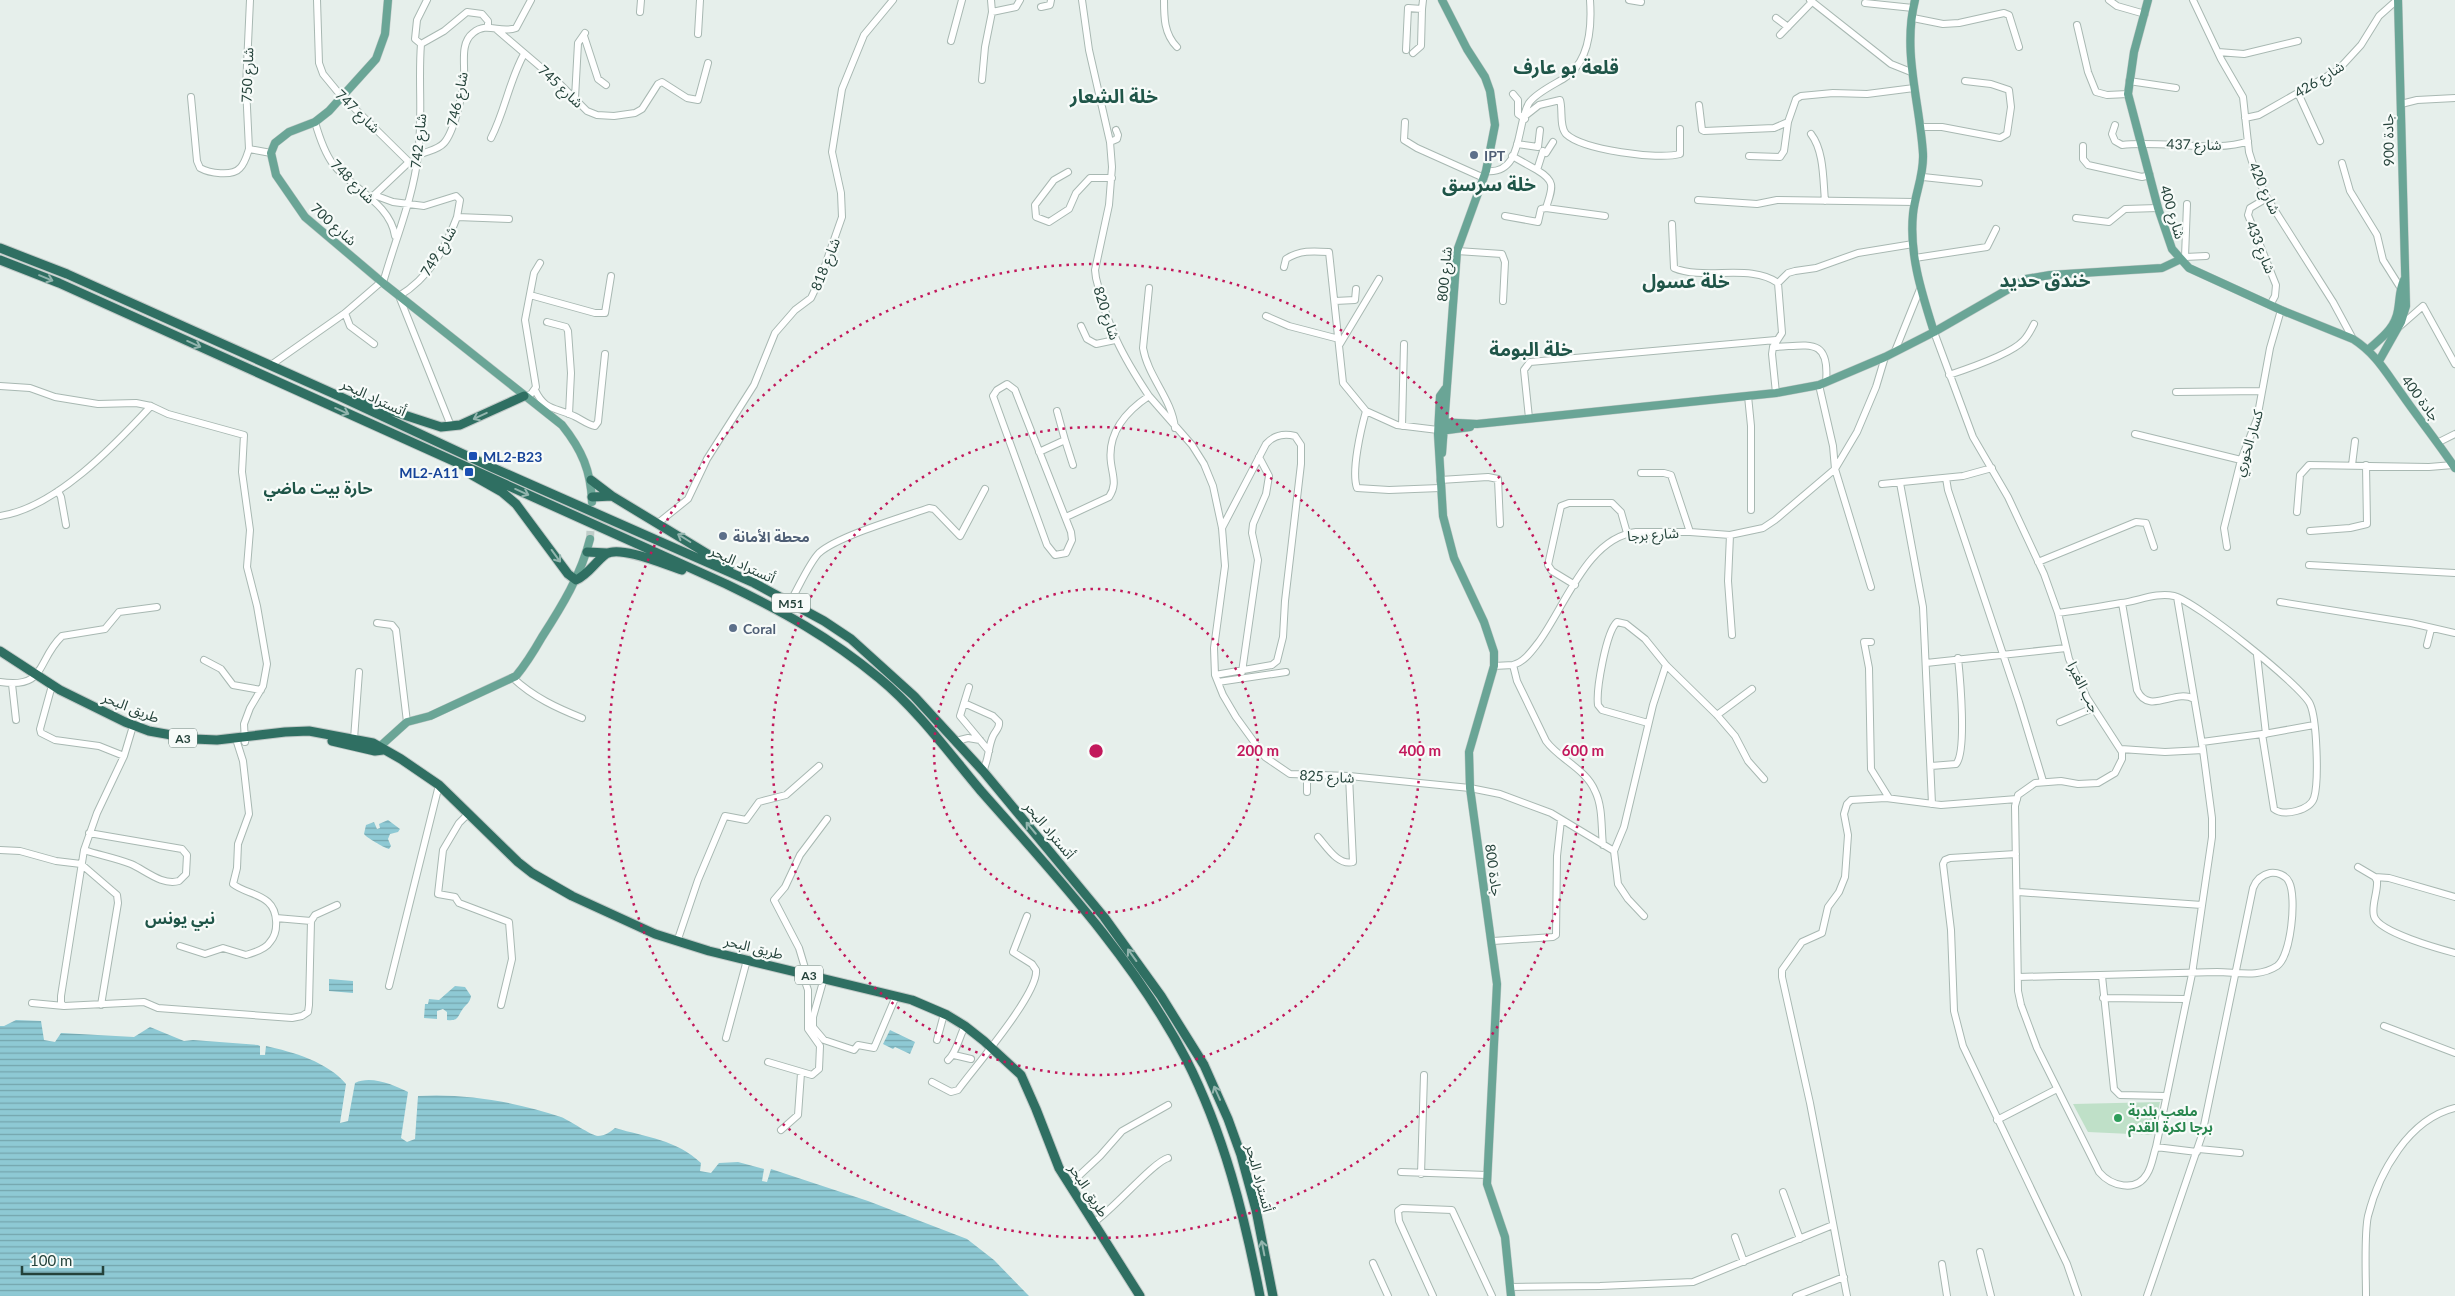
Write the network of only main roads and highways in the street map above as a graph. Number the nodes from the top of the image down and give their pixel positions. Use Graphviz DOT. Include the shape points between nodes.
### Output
graph roads {
  1 [pos="388,0"];
  2 [pos="1442,0"];
  3 [pos="2148,0"];
  4 [pos="2398,0"];
  5 [pos="1914,4"];
  6 [pos="0,248"];
  7 [pos="2182,258"];
  8 [pos="0,260"];
  9 [pos="1934,332"];
  10 [pos="2388,339"];
  11 [pos="2368,350"];
  12 [pos="2382,364"];
  13 [pos="341,396"];
  14 [pos="524,396"];
  15 [pos="1441,426"];
  16 [pos="1440,458"];
  17 [pos="458,464"];
  18 [pos="2454,467"];
  19 [pos="591,480"];
  20 [pos="612,496"];
  21 [pos="592,499"];
  22 [pos="590,539"];
  23 [pos="587,552"];
  24 [pos="607,553"];
  25 [pos="705,576"];
  26 [pos="576,580"];
  27 [pos="754,583"];
  28 [pos="0,651"];
  29 [pos="0,657"];
  30 [pos="35,676"];
  31 [pos="132,728"];
  32 [pos="241,741"];
  33 [pos="376,748"];
  34 [pos="1509,1293"];
  35 [pos="1140,1296"];
  36 [pos="1260,1296"];
  37 [pos="1273,1296"];
  1 -- 14 [label="main road, شارع 700" via="380,51 343,97 315,122 289,132 275,143 271,153 276,176 305,217"];
  2 -- 15 [label="main road, شارع 800" via="1485,77 1495,124 1485,174 1457,251 1445,390 1440,396"];
  3 -- 7 [label="main road, شارع 400" via="2128,94 2169,243"];
  4 -- 10 [label="main road, جادة 900" via="2404,285 2396,326"];
  5 -- 9 [label="main road" via="1911,75 1920,127 1923,177 1915,202 1913,244 1920,289"];
  6 -- 13 [label="highway, أتستراد البحر / M51" via="67,274"];
  7 -- 9 [label="main road" via="2162,268 2026,279"];
  7 -- 11 [label="main road, شارع 400" via="2189,268 2281,310 2353,338"];
  8 -- 17 [label="highway, أتستراد البحر / M51, one-way" via="59,283"];
  9 -- 15 [label="main road" via="1822,384 1776,393"];
  10 -- 11 [label="main road, جادة 900"];
  10 -- 12 [label="main road, جادة 900"];
  11 -- 12 [label="main road, شارع 400"];
  12 -- 18 [label="main road, جادة 400"];
  14 -- 13 [label="highway, one-way" via="460,425 442,427 370,402"];
  13 -- 27 [label="highway, أتستراد البحر / M51" via="491,467"];
  14 -- 19 [label="main road, شارع 700" via="562,425 578,445"];
  15 -- 16 [label="main road, شارع 800"];
  16 -- 34 [label="main road, جادة 800" via="1440,488 1450,544 1494,652 1494,666 1469,752 1470,788 1497,984 1487,1175 1491,1198 1505,1237"];
  17 -- 25 [label="highway, أتستراد البحر / M51, one-way"];
  17 -- 26 [label="highway, one-way" via="516,504 568,574"];
  19 -- 20 [label="highway"];
  19 -- 21 [label="main road, شارع 700"];
  20 -- 21 [label="highway"];
  27 -- 20 [label="highway, one-way"];
  22 -- 23 [label="main road"];
  23 -- 24 [label="highway"];
  23 -- 26 [label="main road"];
  24 -- 25 [label="highway" via="622,552"];
  24 -- 26 [label="highway" via="587,574"];
  25 -- 36 [label="highway, أتستراد البحر / M51" via="779,609 819,632 880,679 1040,858 1116,951 1154,1005 1185,1058 1210,1111 1244,1217"];
  26 -- 33 [label="main road" via="526,665 513,678 430,716 407,722"];
  37 -- 27 [label="highway, أتستراد البحر / M51, one-way" via="1241,1155 1217,1092 1161,996 1109,924 983,771 914,696 865,651 824,621"];
  28 -- 30 [label="highway, طريق البحر / A3"];
  29 -- 30 [label="highway, طريق البحر / A3"];
  30 -- 31 [label="highway, طريق البحر / A3"];
  30 -- 31 [label="highway, طريق البحر / A3" via="90,711"];
  31 -- 32 [label="highway, طريق البحر / A3" via="186,743"];
  32 -- 33 [label="highway, طريق البحر / A3" via="303,736"];
  32 -- 33 [label="highway, طريق البحر / A3" via="303,731 354,740"];
  33 -- 35 [label="highway, طريق البحر / A3" via="401,758 439,785 532,873 572,896 677,942 896,996 944,1014 965,1026 1020,1075 1055,1161"];
}
